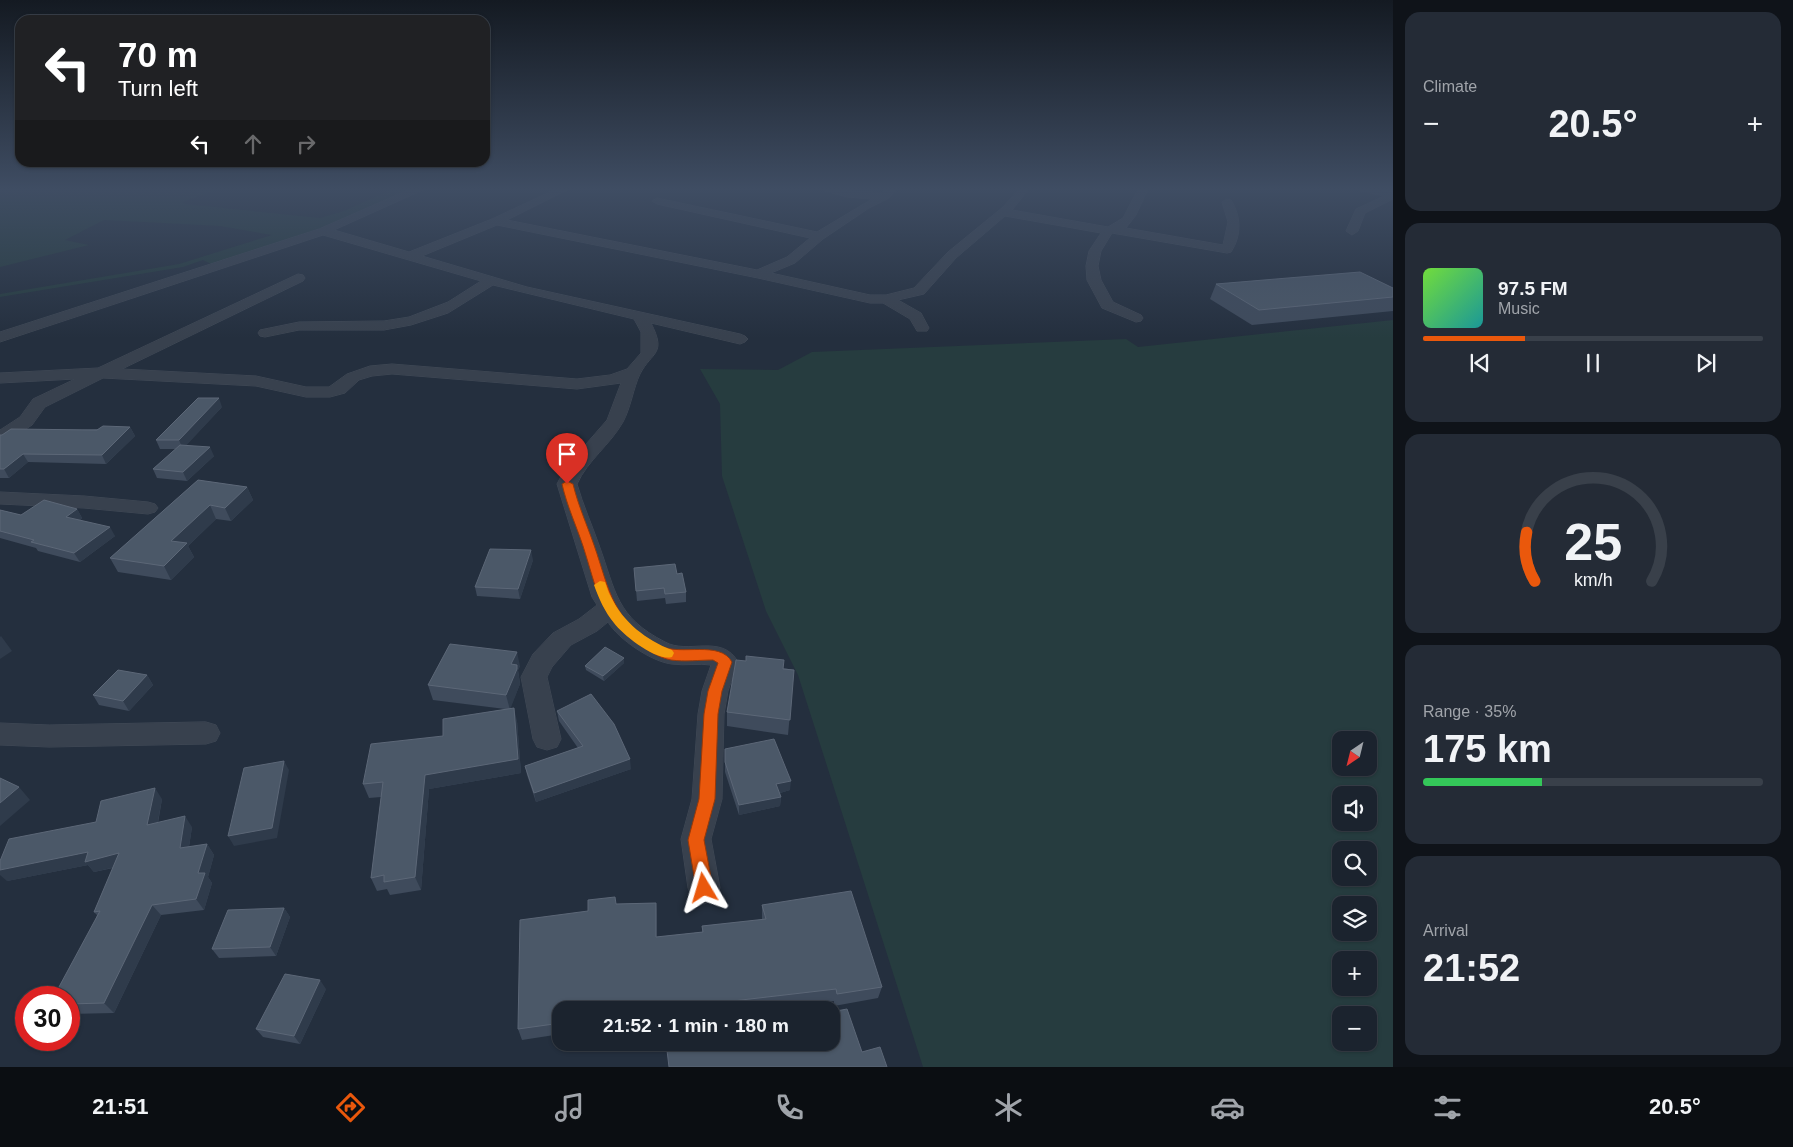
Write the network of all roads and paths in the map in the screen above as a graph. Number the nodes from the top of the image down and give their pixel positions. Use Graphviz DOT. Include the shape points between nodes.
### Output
graph roads {
  1 [pos="299,239"];
  2 [pos="356,239"];
  3 [pos="453,239"];
  4 [pos="584,239"];
  5 [pos="817,239"];
  6 [pos="971,239"];
  7 [pos="1104,239"];
  8 [pos="1165,239"];
  9 [pos="1231,239"];
  10 [pos="409,257"];
  11 [pos="758,274"];
  12 [pos="298,278"];
  13 [pos="490,281"];
  14 [pos="886,299"];
  15 [pos="640,316"];
  16 [pos="1136,318"];
  17 [pos="922,328"];
  18 [pos="265,333"];
  19 [pos="0,337"];
  20 [pos="740,339"];
  21 [pos="633,372"];
  22 [pos="98,373"];
  23 [pos="0,378"];
  24 [pos="0,438"];
  25 [pos="0,498"];
  26 [pos="148,508"];
  27 [pos="611,607"];
  28 [pos="0,734"];
  29 [pos="206,734"];
  30 [pos="548,738"];
  31 [pos="704,888"];
  1 -- 19 [label="street"];
  2 -- 10 [label="street"];
  3 -- 10 [label="street"];
  4 -- 11 [label="street"];
  5 -- 11 [label="street" via="791,260"];
  6 -- 14 [label="street" via="919,291"];
  7 -- 16 [label="street" via="1094,251 1094,280 1107,305"];
  8 -- 9 [label="street" via="1227,249"];
  10 -- 13 [label="street"];
  11 -- 14 [label="street" via="870,299"];
  12 -- 22 [label="street"];
  13 -- 15 [label="street"];
  13 -- 18 [label="street" via="446,307 410,321 380,325 299,326"];
  14 -- 17 [label="street" via="916,316"];
  15 -- 20 [label="street"];
  15 -- 21 [label="street" via="648,332 649,354"];
  21 -- 22 [label="street" via="613,380 577,384 383,369 353,377 330,392 306,392 247,380"];
  21 -- 27 [label="street" via="615,421 573,470 567,484 604,597"];
  22 -- 23 [label="street"];
  22 -- 24 [label="street" via="40,403 26,421"];
  25 -- 26 [label="street"];
  27 -- 30 [label="street" via="562,639 542,661 534,677"];
  27 -- 31 [label="street" via="632,634 656,649 671,655 716,655 725,662 711,714 707,799 696,840"];
  28 -- 29 [label="street"];
}
